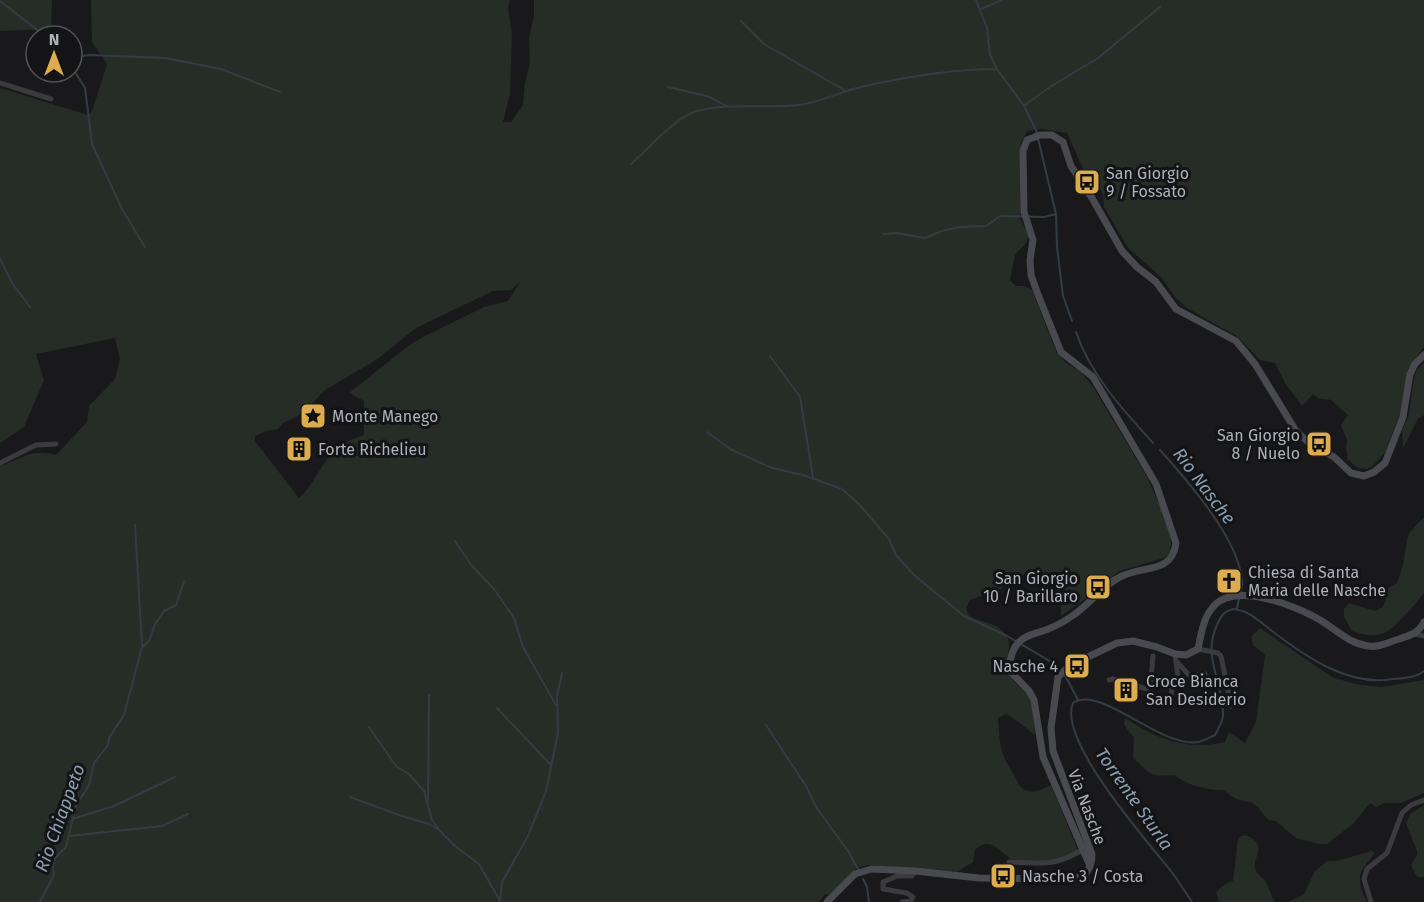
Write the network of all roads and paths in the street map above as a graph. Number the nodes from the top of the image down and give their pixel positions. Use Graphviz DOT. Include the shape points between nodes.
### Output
graph roads {
  1 [pos="0,83"];
  2 [pos="51,99"];
  3 [pos="1424,356"];
  4 [pos="56,444"];
  5 [pos="0,463"];
  6 [pos="1424,622"];
  7 [pos="1415,634"];
  8 [pos="1424,636"];
  9 [pos="1200,650"];
  10 [pos="1153,656"];
  11 [pos="1175,657"];
  12 [pos="1205,674"];
  13 [pos="1109,680"];
  14 [pos="1172,687"];
  15 [pos="1231,706"];
  16 [pos="1424,800"];
  17 [pos="1084,849"];
  18 [pos="1010,862"];
  19 [pos="1090,866"];
  20 [pos="915,871"];
  21 [pos="827,902"];
  22 [pos="902,902"];
  23 [pos="1371,902"];
  1 -- 2 [label="street"];
  3 -- 17 [label="street" via="1410,374 1403,417 1385,463 1364,477 1351,473 1296,431 1255,364 1236,341 1176,309 1156,282 1122,251 1071,166 1063,142 1052,135 1027,140 1023,151 1024,212 1033,240 1031,275 1061,352 1093,377 1156,484 1176,543 1175,553 1167,562 1123,575 1108,584 1074,615 1051,629 1023,638 1011,658 1011,672 1034,700 1043,757"];
  4 -- 5 [label="street" via="36,445"];
  6 -- 7 [label="street"];
  7 -- 8 [label="street"];
  7 -- 9 [label="street" via="1370,647 1343,637 1320,620 1292,608 1240,595 1213,606 1203,626"];
  9 -- 11 [label="street, Via Nasche"];
  9 -- 15 [label="street" via="1218,653 1223,660"];
  10 -- 14 [label="street" via="1151,680"];
  11 -- 12 [label="street, Via Nasche" via="1189,675"];
  11 -- 14 [label="street" via="1178,678"];
  11 -- 19 [label="street, Via Nasche" via="1134,641 1117,643 1066,668 1059,677 1051,728 1053,751 1092,854"];
  13 -- 14 [label="street" via="1147,689 1157,697 1171,700"];
  16 -- 23 [label="street" via="1402,813 1387,853 1367,869 1364,879"];
  17 -- 18 [label="street" via="1056,863"];
  17 -- 19 [label="street"];
  19 -- 20 [label="street, Via Nasche" via="1082,877 1072,879 979,878"];
  20 -- 21 [label="street, Via Nasche" via="859,871"];
  20 -- 22 [label="street" via="912,876 897,876 883,882 883,889 913,897"];
}
